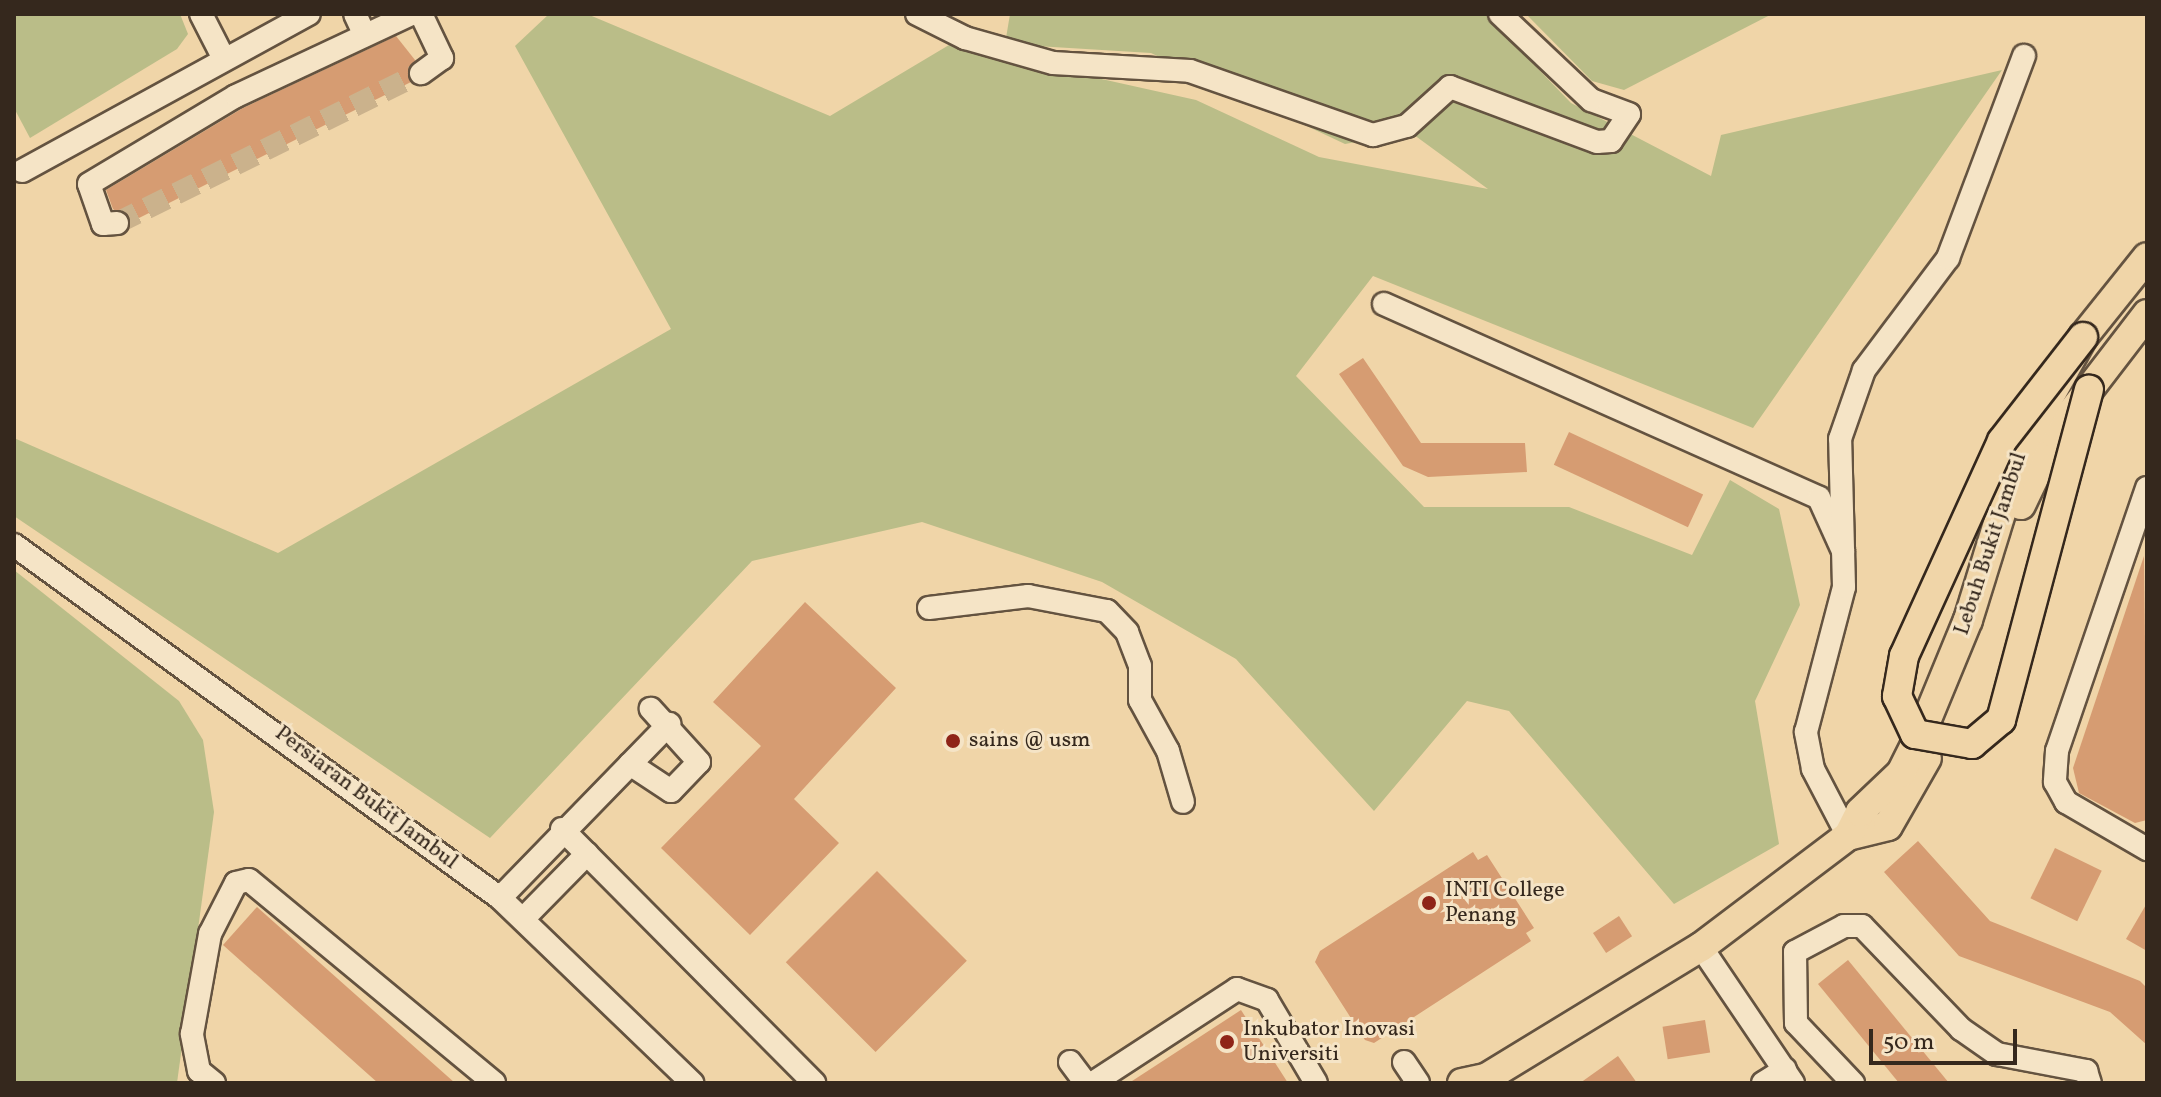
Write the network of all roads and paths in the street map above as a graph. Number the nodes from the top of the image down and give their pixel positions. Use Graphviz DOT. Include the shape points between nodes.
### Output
graph roads {
  1 [pos="201,14"];
  2 [pos="309,14"];
  3 [pos="355,14"];
  4 [pos="411,14"];
  5 [pos="421,14"];
  6 [pos="917,14"];
  7 [pos="1500,14"];
  8 [pos="365,35"];
  9 [pos="222,55"];
  10 [pos="2024,56"];
  11 [pos="421,73"];
  12 [pos="22,171"];
  13 [pos="117,223"];
  14 [pos="2147,257"];
  15 [pos="1384,304"];
  16 [pos="2147,314"];
  17 [pos="2083,337"];
  18 [pos="2089,390"];
  19 [pos="2147,488"];
  20 [pos="14,545"];
  21 [pos="1846,560"];
  22 [pos="929,608"];
  23 [pos="651,709"];
  24 [pos="669,724"];
  25 [pos="630,764"];
  26 [pos="1183,802"];
  27 [pos="562,829"];
  28 [pos="1848,836"];
  29 [pos="2147,849"];
  30 [pos="587,854"];
  31 [pos="500,898"];
  32 [pos="524,918"];
  33 [pos="1701,947"];
  34 [pos="1796,1023"];
  35 [pos="1766,1041"];
  36 [pos="1070,1062"];
  37 [pos="1404,1062"];
  38 [pos="1789,1076"];
  39 [pos="1478,1081"];
  40 [pos="214,1083"];
  41 [pos="494,1083"];
  42 [pos="692,1083"];
  43 [pos="814,1083"];
  44 [pos="1086,1083"];
  45 [pos="1093,1083"];
  46 [pos="1316,1083"];
  47 [pos="1418,1083"];
  48 [pos="1763,1083"];
  49 [pos="1853,1083"];
  50 [pos="2090,1083"];
  1 -- 9 [label="street"];
  2 -- 9 [label="street"];
  3 -- 8 [label="street"];
  4 -- 8 [label="street"];
  5 -- 11 [label="street" via="442,58"];
  6 -- 7 [label="street" via="965,38 1053,63 1190,71 1373,135 1407,126 1450,87 1597,142 1611,141 1629,114 1591,100"];
  8 -- 13 [label="street" via="236,96 89,184 103,224"];
  9 -- 12 [label="street"];
  10 -- 21 [label="street" via="1948,258 1896,318 1848,410 1840,459"];
  14 -- 17 [label="main road, Lebuh Bukit Jambul"];
  15 -- 21 [label="street" via="1819,498"];
  16 -- 18 [label="main road, Lebuh Bukit Jambul"];
  17 -- 18 [label="main road, bridge" via="2002,441 1895,677 1906,724 1930,741 1972,744 2001,720"];
  17 -- 28 [label="main road, Lebuh Bukit Jambul" via="2022,446 1968,620 1923,729 1901,773 1860,812"];
  18 -- 28 [label="main road, Lebuh Bukit Jambul" via="2027,488 1934,745 1909,793 1888,826"];
  19 -- 29 [label="street" via="2057,751 2055,782 2066,802"];
  20 -- 31 [label="street, Persiaran Bukit Jambul"];
  21 -- 28 [label="street" via="1806,732 1813,769"];
  22 -- 26 [label="street" via="1028,596 1107,611 1127,632 1140,666 1140,700 1168,751"];
  23 -- 24 [label="street"];
  24 -- 25 [label="street"];
  24 -- 25 [label="street" via="699,762 679,788 671,791"];
  25 -- 27 [label="street"];
  27 -- 30 [label="street"];
  27 -- 31 [label="street"];
  28 -- 33 [label="main road, Lebuh Bukit Jambul"];
  30 -- 32 [label="street"];
  30 -- 43 [label="street"];
  31 -- 32 [label="street, Persiaran Bukit Jambul"];
  32 -- 42 [label="street, Persiaran Bukit Jambul"];
  33 -- 35 [label="street"];
  33 -- 39 [label="main road, Lebuh Bukit Jambul"];
  34 -- 35 [label="street"];
  34 -- 49 [label="street"];
  34 -- 50 [label="street" via="1795,952 1844,926 1862,926 1961,1029 1997,1054 2086,1071"];
  35 -- 38 [label="street"];
  36 -- 44 [label="street"];
  37 -- 47 [label="street"];
  38 -- 48 [label="street"];
  40 -- 41 [label="street" via="199,1071 192,1034 210,934 236,883 249,880"];
  45 -- 46 [label="street" via="1237,989 1267,1000"];
}
